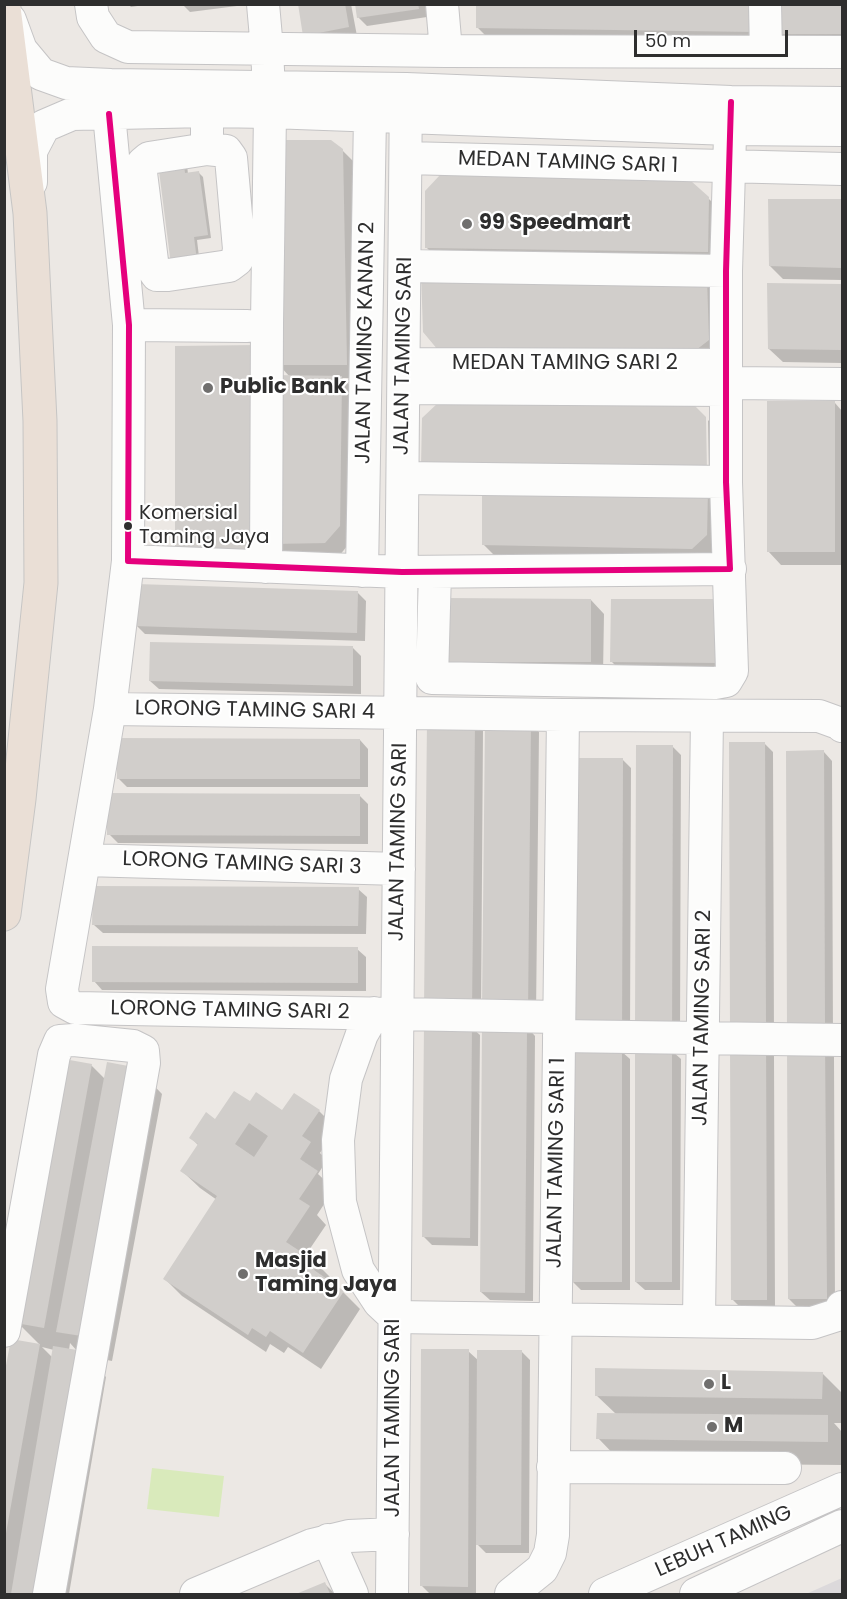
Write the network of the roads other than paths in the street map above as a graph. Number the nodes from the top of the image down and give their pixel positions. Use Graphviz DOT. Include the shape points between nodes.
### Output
graph roads {
  1 [pos="91,4"];
  2 [pos="263,4"];
  3 [pos="442,4"];
  4 [pos="765,4"];
  5 [pos="4,6"];
  6 [pos="267,50"];
  7 [pos="446,51"];
  8 [pos="766,52"];
  9 [pos="843,52"];
  10 [pos="269,100"];
  11 [pos="406,103"];
  12 [pos="843,103"];
  13 [pos="207,111"];
  14 [pos="109,114"];
  15 [pos="730,115"];
  16 [pos="370,116"];
  17 [pos="843,129"];
  18 [pos="207,149"];
  19 [pos="406,158"];
  20 [pos="729,167"];
  21 [pos="843,169"];
  22 [pos="30,213"];
  23 [pos="405,266"];
  24 [pos="726,271"];
  25 [pos="129,325"];
  26 [pos="247,326"];
  27 [pos="404,376"];
  28 [pos="726,379"];
  29 [pos="843,384"];
  30 [pos="403,478"];
  31 [pos="726,482"];
  32 [pos="128,561"];
  33 [pos="266,567"];
  34 [pos="730,569"];
  35 [pos="362,571"];
  36 [pos="402,572"];
  37 [pos="435,572"];
  38 [pos="110,710"];
  39 [pos="400,713"];
  40 [pos="563,715"];
  41 [pos="707,716"];
  42 [pos="842,725"];
  43 [pos="19,799"];
  44 [pos="4,855"];
  45 [pos="85,860"];
  46 [pos="399,868"];
  47 [pos="4,914"];
  48 [pos="386,1013"];
  49 [pos="559,1027"];
  50 [pos="703,1038"];
  51 [pos="843,1040"];
  52 [pos="841,1311"];
  53 [pos="395,1317"];
  54 [pos="555,1319"];
  55 [pos="699,1320"];
  56 [pos="4,1331"];
  57 [pos="554,1467"];
  58 [pos="785,1468"];
  59 [pos="843,1490"];
  60 [pos="843,1526"];
  61 [pos="393,1534"];
  62 [pos="328,1540"];
  63 [pos="49,1594"];
  64 [pos="196,1594"];
  65 [pos="352,1594"];
  66 [pos="393,1594"];
  67 [pos="511,1594"];
  68 [pos="605,1594"];
  69 [pos="696,1594"];
  1 -- 6 [label="street" via="93,17 106,37 128,47"];
  2 -- 6 [label="street"];
  3 -- 7 [label="street"];
  4 -- 8 [label="street"];
  5 -- 10 [label="street" via="21,50 41,74 66,82"];
  5 -- 22 [label="highway"];
  6 -- 7 [label="street"];
  6 -- 10 [label="street"];
  7 -- 8 [label="street"];
  8 -- 9 [label="street"];
  10 -- 11 [label="street"];
  10 -- 13 [label="street"];
  10 -- 16 [label="street"];
  10 -- 33 [label="street"];
  11 -- 15 [label="street"];
  11 -- 16 [label="street"];
  11 -- 19 [label="street, JALAN TAMING SARI"];
  12 -- 15 [label="street"];
  13 -- 14 [label="street"];
  13 -- 18 [label="street"];
  14 -- 22 [label="street" via="72,114 44,126 31,151"];
  14 -- 25 [label="street"];
  15 -- 17 [label="street"];
  15 -- 20 [label="street"];
  16 -- 35 [label="street, JALAN TAMING KANAN 2"];
  19 -- 20 [label="street, MEDAN TAMING SARI 1"];
  19 -- 23 [label="street, JALAN TAMING SARI"];
  20 -- 21 [label="street, MEDAN TAMING SARI 1"];
  20 -- 24 [label="street"];
  22 -- 43 [label="highway" via="40,421 41,583"];
  23 -- 24 [label="street"];
  23 -- 27 [label="street, JALAN TAMING SARI"];
  24 -- 28 [label="street"];
  25 -- 26 [label="street"];
  25 -- 32 [label="street"];
  27 -- 28 [label="street, MEDAN TAMING SARI 2"];
  27 -- 30 [label="street, JALAN TAMING SARI"];
  28 -- 29 [label="street, MEDAN TAMING SARI 2"];
  28 -- 31 [label="street"];
  30 -- 31 [label="street"];
  30 -- 36 [label="street, JALAN TAMING SARI"];
  31 -- 34 [label="street"];
  32 -- 33 [label="street"];
  32 -- 38 [label="street"];
  33 -- 35 [label="street"];
  34 -- 37 [label="street"];
  34 -- 37 [label="street" via="732,671 726,681 715,683 432,678"];
  35 -- 36 [label="street"];
  36 -- 37 [label="street"];
  36 -- 39 [label="street, JALAN TAMING SARI"];
  38 -- 39 [label="street, LORONG TAMING SARI 4"];
  38 -- 45 [label="street"];
  39 -- 40 [label="street, LORONG TAMING SARI 4"];
  39 -- 46 [label="street, JALAN TAMING SARI"];
  40 -- 41 [label="street, LORONG TAMING SARI 4"];
  40 -- 49 [label="street, JALAN TAMING SARI 1"];
  41 -- 42 [label="street, LORONG TAMING SARI 4" via="819,716"];
  41 -- 50 [label="street, JALAN TAMING SARI 2"];
  43 -- 44 [label="highway"];
  43 -- 47 [label="highway"];
  45 -- 46 [label="street, LORONG TAMING SARI 3"];
  45 -- 48 [label="street, LORONG TAMING SARI 2" via="62,989 64,1002 75,1008"];
  46 -- 48 [label="street, JALAN TAMING SARI"];
  48 -- 49 [label="street, LORONG TAMING SARI 2"];
  48 -- 53 [label="street, JALAN TAMING SARI"];
  48 -- 53 [label="street" via="362,1034 346,1079 338,1140 340,1202 358,1270 379,1302"];
  49 -- 50 [label="street, LORONG TAMING SARI 2"];
  49 -- 54 [label="street, JALAN TAMING SARI 1"];
  50 -- 51 [label="street, LORONG TAMING SARI 2"];
  50 -- 55 [label="street, JALAN TAMING SARI 2"];
  52 -- 55 [label="street" via="812,1323"];
  53 -- 54 [label="street"];
  53 -- 61 [label="street, JALAN TAMING SARI"];
  54 -- 55 [label="street"];
  54 -- 57 [label="street, JALAN TAMING SARI 1"];
  56 -- 63 [label="street" via="54,1055 60,1041 133,1046 143,1051 144,1063"];
  57 -- 58 [label="street"];
  57 -- 67 [label="street, JALAN TAMING SARI 1" via="550,1553 542,1569"];
  59 -- 68 [label="street, LEBUH TAMING"];
  60 -- 69 [label="street, LEBUH TAMING"];
  61 -- 62 [label="street"];
  61 -- 66 [label="street, JALAN TAMING SARI"];
  62 -- 64 [label="street"];
  62 -- 65 [label="street"];
}
